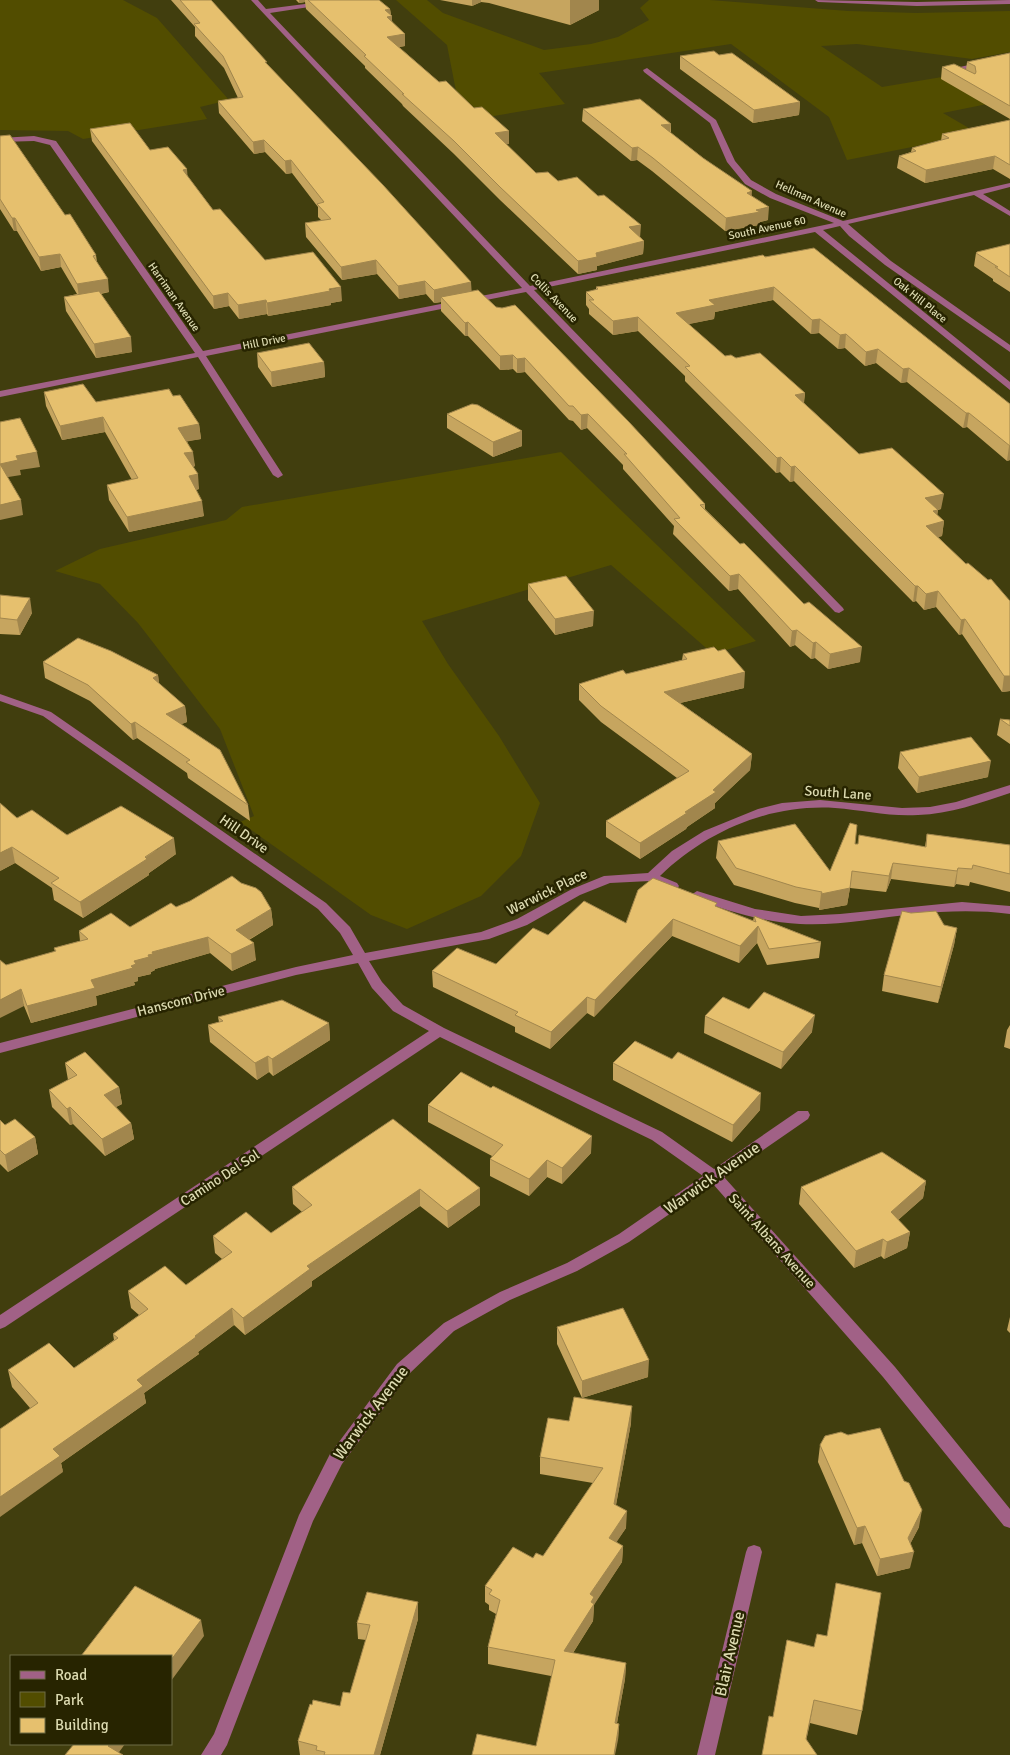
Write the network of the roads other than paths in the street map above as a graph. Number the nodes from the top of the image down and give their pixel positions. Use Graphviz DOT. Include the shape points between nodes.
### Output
graph roads {
  1 [pos="254,0"];
  2 [pos="352,0"];
  3 [pos="818,0"];
  4 [pos="969,2"];
  5 [pos="1010,2"];
  6 [pos="266,12"];
  7 [pos="1010,58"];
  8 [pos="647,70"];
  9 [pos="964,78"];
  10 [pos="0,140"];
  11 [pos="1010,185"];
  12 [pos="976,193"];
  13 [pos="1010,214"];
  14 [pos="842,223"];
  15 [pos="817,229"];
  16 [pos="528,289"];
  17 [pos="1010,349"];
  18 [pos="201,355"];
  19 [pos="1010,388"];
  20 [pos="0,394"];
  21 [pos="278,475"];
  22 [pos="839,610"];
  23 [pos="0,697"];
  24 [pos="1010,789"];
  25 [pos="650,877"];
  26 [pos="1010,910"];
  27 [pos="362,959"];
  28 [pos="439,1031"];
  29 [pos="0,1048"];
  30 [pos="803,1115"];
  31 [pos="715,1177"];
  32 [pos="0,1323"];
  33 [pos="1010,1521"];
  34 [pos="754,1552"];
  35 [pos="210,1755"];
  36 [pos="706,1755"];
  1 -- 6 [label="street, Collis Avenue"];
  2 -- 6 [label="street"];
  3 -- 4 [label="street"];
  4 -- 5 [label="street"];
  6 -- 16 [label="street, Collis Avenue"];
  7 -- 9 [label="street" via="950,70"];
  8 -- 14 [label="street, Hellman Avenue" via="713,122 731,162 748,182 773,196"];
  10 -- 18 [label="street, Harriman Avenue" via="45,139 53,143"];
  11 -- 12 [label="street, South Avenue 60"];
  12 -- 13 [label="street"];
  12 -- 14 [label="street, South Avenue 60"];
  14 -- 15 [label="street, South Avenue 60"];
  14 -- 17 [label="street, Hellman Avenue" via="875,253"];
  15 -- 16 [label="street, South Avenue 60"];
  15 -- 19 [label="street, Oak Hill Place"];
  16 -- 18 [label="street, Hill Drive"];
  16 -- 22 [label="street, Collis Avenue"];
  18 -- 20 [label="street, Hill Drive"];
  18 -- 21 [label="street, Harriman Avenue"];
  23 -- 27 [label="street, Hill Drive" via="47,714 322,906 345,930"];
  24 -- 25 [label="street, South Lane" via="929,811 787,805 736,820 676,854"];
  25 -- 26 [label="street, Warwick Place" via="764,916 815,920 920,909 991,907"];
  25 -- 27 [label="street, Warwick Place" via="608,879 576,892 522,922 484,936"];
  27 -- 28 [label="street, Hill Drive" via="377,985 398,1008"];
  27 -- 29 [label="street, Hanscom Drive" via="296,971"];
  28 -- 31 [label="street, Saint Albans Avenue" via="657,1136"];
  28 -- 32 [label="street, Camino Del Sol"];
  30 -- 31 [label="street, Warwick Avenue"];
  31 -- 33 [label="street, Saint Albans Avenue" via="889,1372"];
  31 -- 35 [label="street, Warwick Avenue" via="624,1238 449,1327 403,1369 336,1458 309,1511 221,1739"];
  34 -- 36 [label="street, Blair Avenue"];
}
